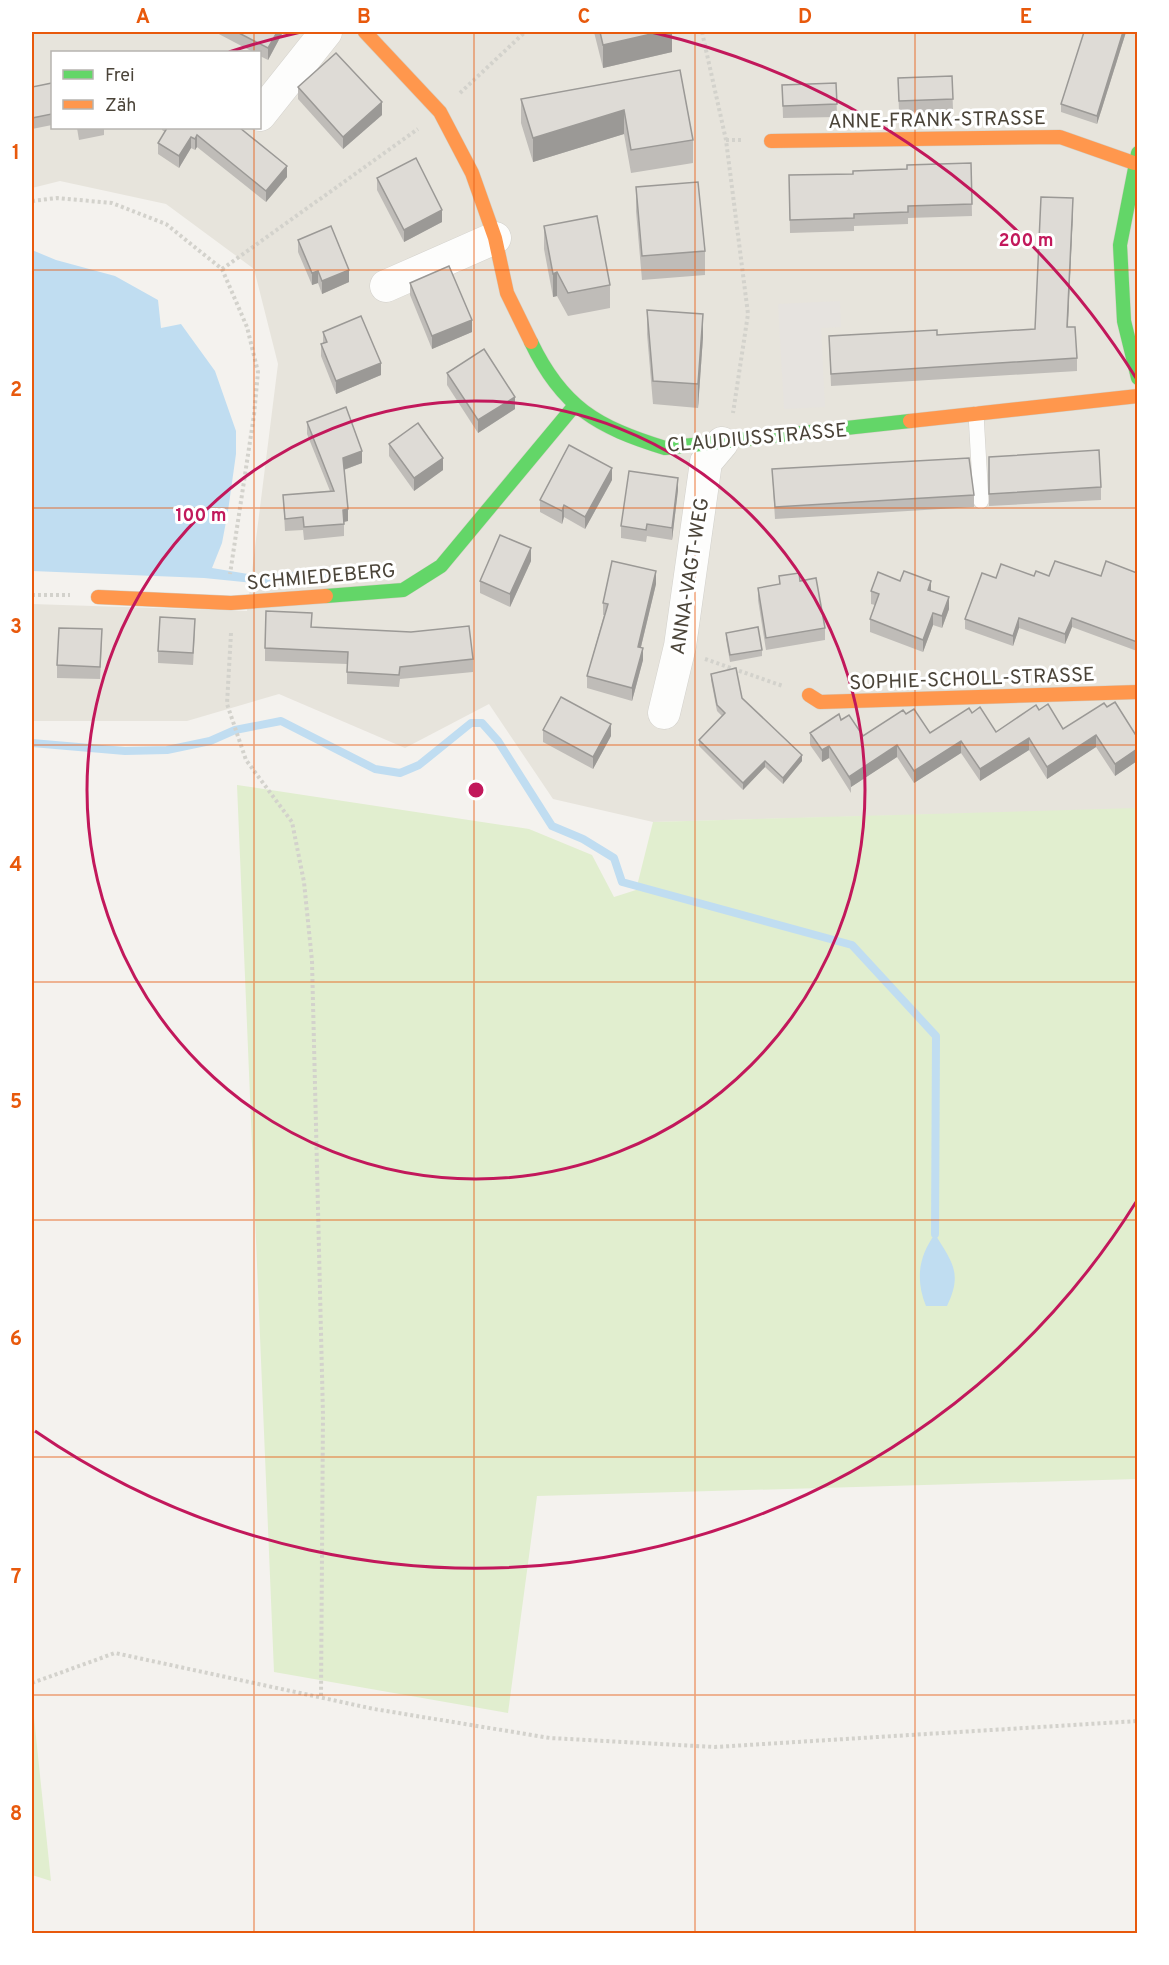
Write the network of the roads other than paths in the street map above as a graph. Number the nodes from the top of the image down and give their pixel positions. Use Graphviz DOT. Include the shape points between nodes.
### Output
graph roads {
  1 [pos="326,32"];
  2 [pos="365,32"];
  3 [pos="261,114"];
  4 [pos="771,141"];
  5 [pos="1136,158"];
  6 [pos="495,238"];
  7 [pos="386,286"];
  8 [pos="1137,378"];
  9 [pos="1137,396"];
  10 [pos="575,405"];
  11 [pos="976,414"];
  12 [pos="722,443"];
  13 [pos="981,501"];
  14 [pos="98,597"];
  15 [pos="1137,692"];
  16 [pos="809,695"];
  17 [pos="664,713"];
  1 -- 3 [label="street"];
  2 -- 6 [label="street, CLAUDIUSSTRASSE" via="440,112 472,173"];
  4 -- 5 [label="street, ANNE-FRANK-STRASSE" via="1060,137"];
  5 -- 8 [label="street" via="1120,245 1124,321"];
  6 -- 7 [label="street"];
  6 -- 10 [label="street, CLAUDIUSSTRASSE" via="507,293 546,374"];
  9 -- 11 [label="street, CLAUDIUSSTRASSE"];
  10 -- 12 [label="street, CLAUDIUSSTRASSE" via="629,437 665,448"];
  10 -- 14 [label="street, SCHMIEDEBERG" via="441,566 403,590 231,603"];
  11 -- 12 [label="street, CLAUDIUSSTRASSE"];
  11 -- 13 [label="lane"];
  12 -- 17 [label="street, ANNA-VAGT-WEG" via="706,462 679,650"];
  15 -- 16 [label="street, SOPHIE-SCHOLL-STRASSE" via="820,702"];
}
